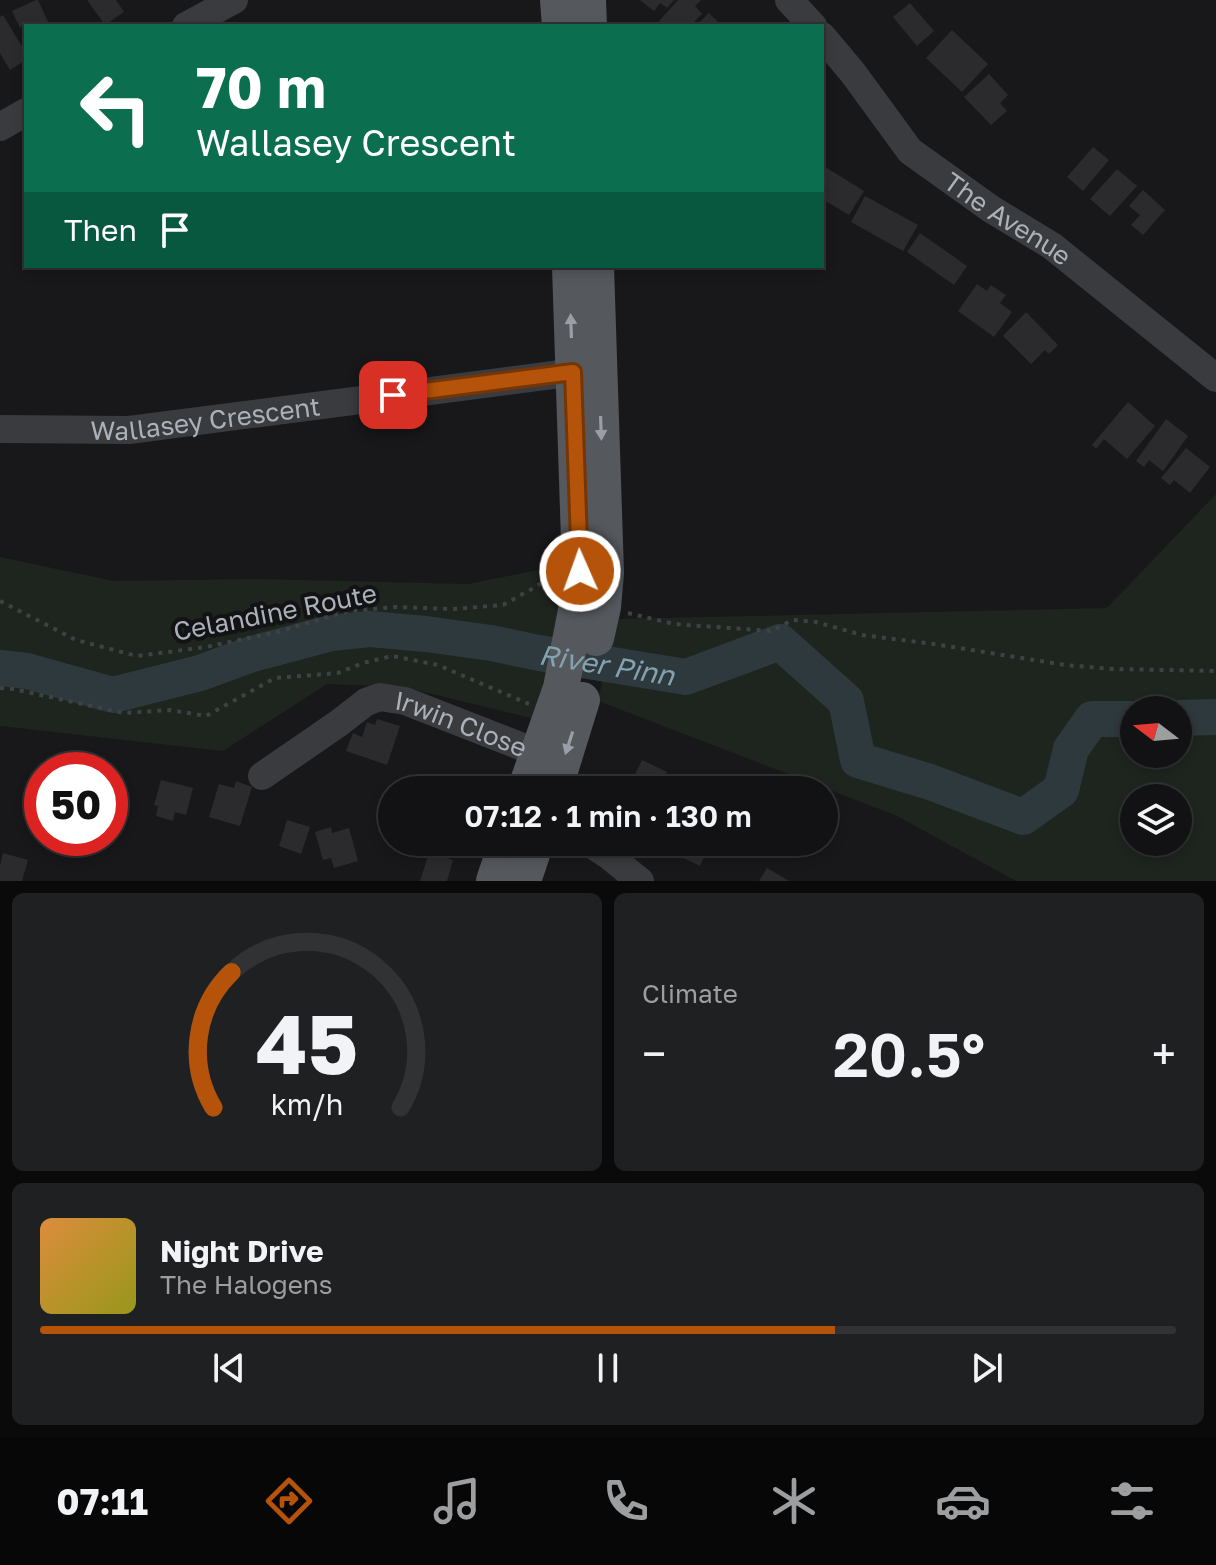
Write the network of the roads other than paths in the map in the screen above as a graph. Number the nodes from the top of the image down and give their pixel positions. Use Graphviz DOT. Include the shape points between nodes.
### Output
graph roads {
  1 [pos="234,0"];
  2 [pos="558,0"];
  3 [pos="588,0"];
  4 [pos="789,0"];
  5 [pos="190,24"];
  6 [pos="560,24"];
  7 [pos="589,24"];
  8 [pos="811,24"];
  9 [pos="824,38"];
  10 [pos="24,113"];
  11 [pos="0,127"];
  12 [pos="570,268"];
  13 [pos="596,268"];
  14 [pos="586,371"];
  15 [pos="1216,378"];
  16 [pos="0,429"];
  17 [pos="566,700"];
  18 [pos="538,753"];
  19 [pos="262,776"];
  20 [pos="530,776"];
  21 [pos="556,776"];
  22 [pos="502,856"];
  23 [pos="531,856"];
  24 [pos="609,856"];
  25 [pos="494,881"];
  26 [pos="523,881"];
  27 [pos="640,881"];
  1 -- 5 [label="street"];
  2 -- 6 [label="main road"];
  3 -- 7 [label="main road"];
  4 -- 8 [label="street"];
  9 -- 15 [label="street, The Avenue" via="910,151 1052,246"];
  10 -- 11 [label="street"];
  14 -- 12 [label="main road, one-way"];
  13 -- 14 [label="main road"];
  14 -- 16 [label="street, Wallasey Crescent" via="129,430"];
  14 -- 17 [label="main road" via="590,601"];
  17 -- 18 [label="main road"];
  17 -- 21 [label="main road, one-way"];
  18 -- 19 [label="street, Irwin Close" via="405,701 380,697"];
  18 -- 20 [label="main road"];
  22 -- 25 [label="main road"];
  23 -- 26 [label="main road"];
  24 -- 27 [label="street"];
}
